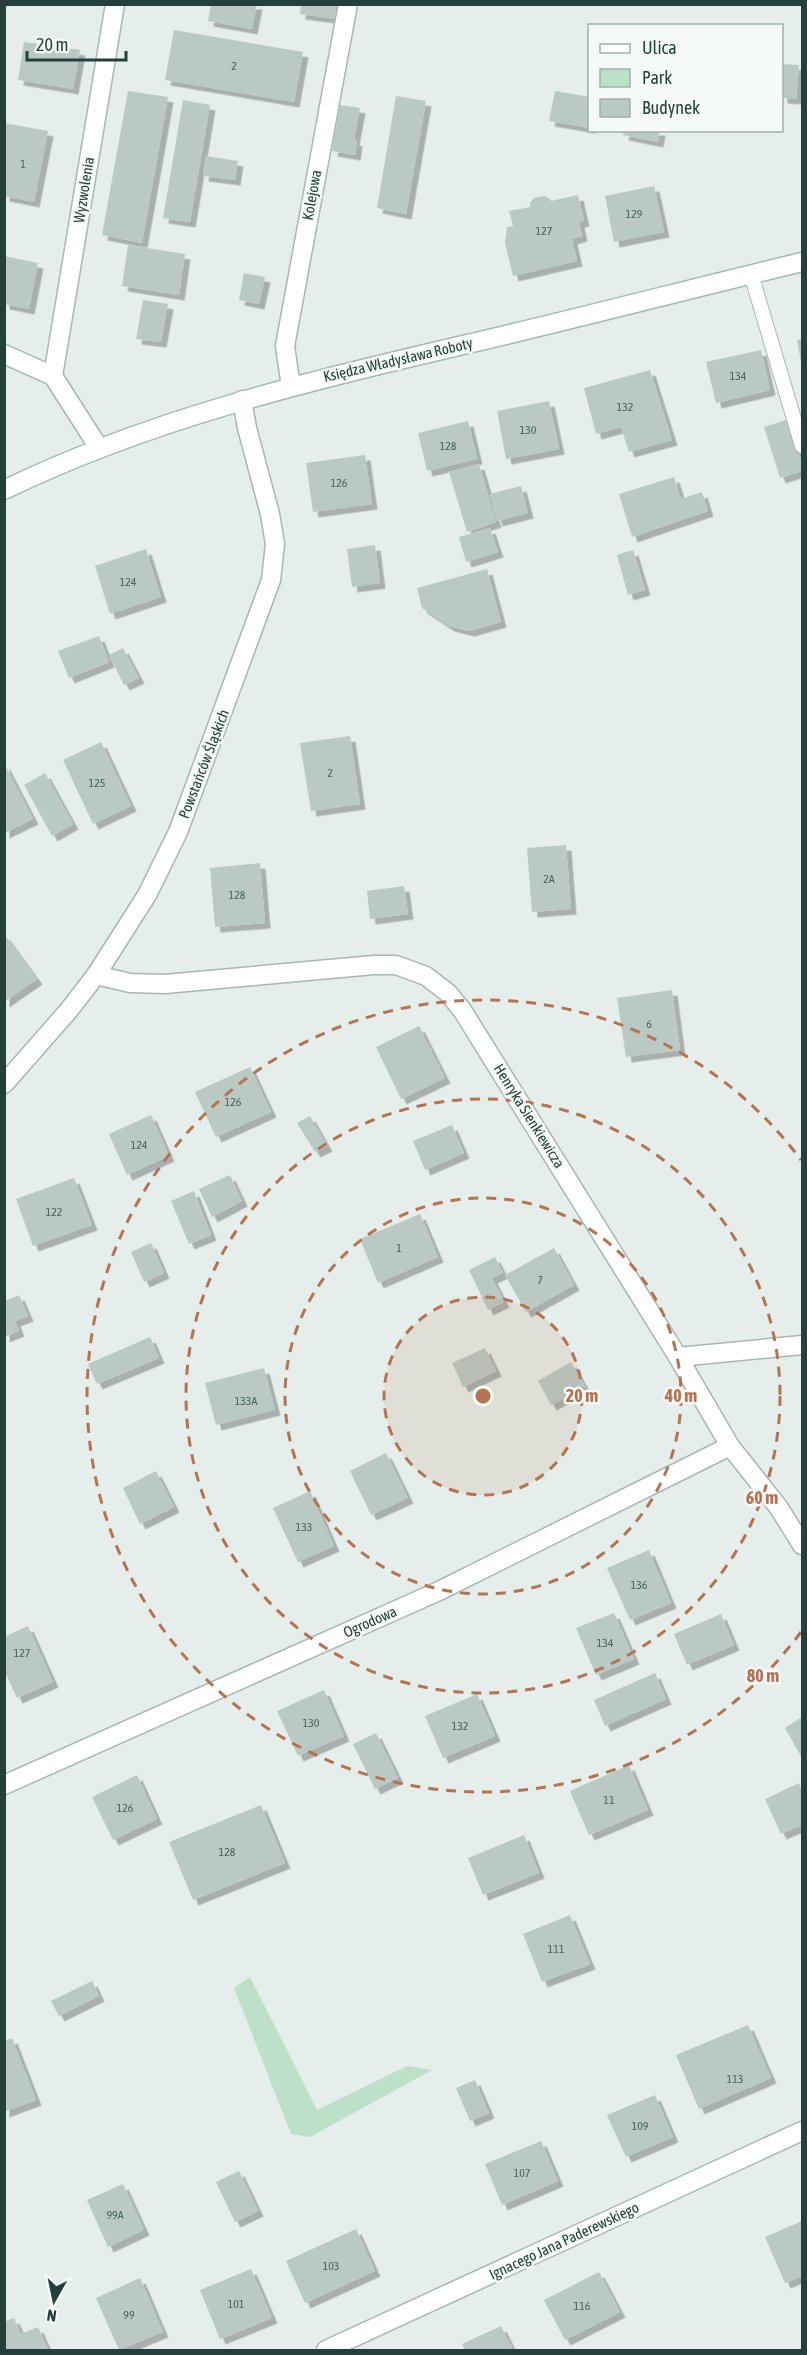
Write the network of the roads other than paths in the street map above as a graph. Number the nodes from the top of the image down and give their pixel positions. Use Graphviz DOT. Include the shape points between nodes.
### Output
graph roads {
  1 [pos="116,4"];
  2 [pos="348,4"];
  3 [pos="802,262"];
  4 [pos="751,274"];
  5 [pos="4,354"];
  6 [pos="53,376"];
  7 [pos="291,387"];
  8 [pos="242,400"];
  9 [pos="802,446"];
  10 [pos="99,448"];
  11 [pos="4,490"];
  12 [pos="96,975"];
  13 [pos="4,1084"];
  14 [pos="802,1345"];
  15 [pos="678,1357"];
  16 [pos="730,1446"];
  17 [pos="802,1545"];
  18 [pos="4,1785"];
  19 [pos="802,2131"];
  20 [pos="326,2350"];
  1 -- 6 [label="street, Wyzwolenia"];
  2 -- 7 [label="street, Kolejowa" via="285,345"];
  3 -- 4 [label="street, Księdza Władysława Roboty"];
  4 -- 7 [label="street, Księdza Władysława Roboty"];
  4 -- 9 [label="lane"];
  5 -- 6 [label="street"];
  6 -- 10 [label="street"];
  7 -- 8 [label="street, Księdza Władysława Roboty"];
  8 -- 10 [label="street, Księdza Władysława Roboty"];
  8 -- 12 [label="street, Powstańców Śląskich" via="275,544 271,580 178,832 147,895"];
  10 -- 11 [label="street, Księdza Władysława Roboty"];
  12 -- 13 [label="street, Powstańców Śląskich"];
  12 -- 15 [label="street, Henryka Sienkiewicza" via="130,983 165,984 396,965 426,976 462,1010"];
  14 -- 15 [label="street"];
  15 -- 16 [label="street, Henryka Sienkiewicza"];
  16 -- 17 [label="street, Henryka Sienkiewicza" via="779,1508"];
  16 -- 18 [label="street, Ogrodowa" via="439,1591"];
  19 -- 20 [label="street, Ignacego Jana Paderewskiego"];
}
